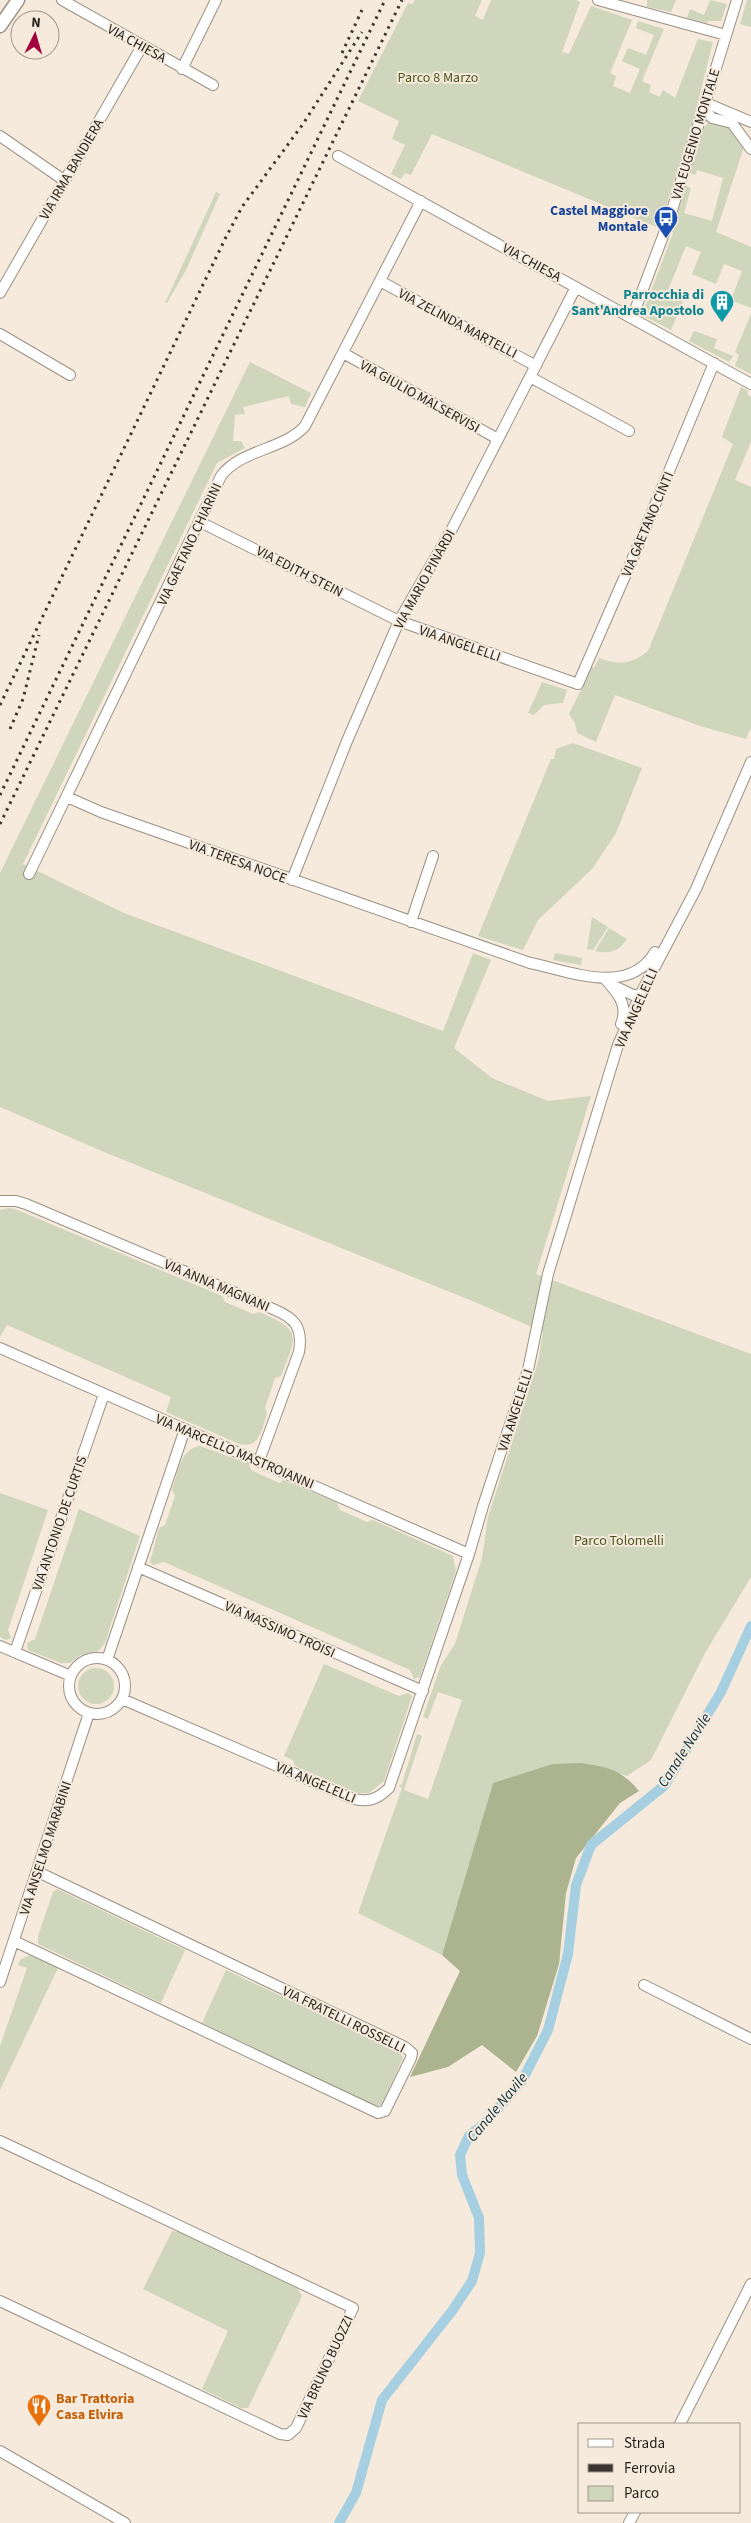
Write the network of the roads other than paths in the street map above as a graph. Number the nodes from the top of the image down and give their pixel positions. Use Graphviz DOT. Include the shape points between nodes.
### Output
graph roads {
  1 [pos="62,0"];
  2 [pos="216,0"];
  3 [pos="598,0"];
  4 [pos="737,0"];
  5 [pos="16,1"];
  6 [pos="0,26"];
  7 [pos="726,35"];
  8 [pos="142,46"];
  9 [pos="182,69"];
  10 [pos="213,85"];
  11 [pos="703,108"];
  12 [pos="751,122"];
  13 [pos="732,123"];
  14 [pos="751,129"];
  15 [pos="0,136"];
  16 [pos="751,149"];
  17 [pos="338,156"];
  18 [pos="65,180"];
  19 [pos="421,201"];
  20 [pos="380,281"];
  21 [pos="576,287"];
  22 [pos="0,293"];
  23 [pos="632,318"];
  24 [pos="0,334"];
  25 [pos="342,353"];
  26 [pos="714,363"];
  27 [pos="536,366"];
  28 [pos="70,375"];
  29 [pos="530,376"];
  30 [pos="751,384"];
  31 [pos="630,431"];
  32 [pos="498,438"];
  33 [pos="200,522"];
  34 [pos="399,621"];
  35 [pos="578,684"];
  36 [pos="751,762"];
  37 [pos="67,797"];
  38 [pos="433,856"];
  39 [pos="29,874"];
  40 [pos="292,880"];
  41 [pos="691,898"];
  42 [pos="411,922"];
  43 [pos="610,980"];
  44 [pos="640,995"];
  45 [pos="612,1066"];
  46 [pos="0,1202"];
  47 [pos="0,1348"];
  48 [pos="104,1394"];
  49 [pos="184,1429"];
  50 [pos="259,1461"];
  51 [pos="469,1554"];
  52 [pos="138,1567"];
  53 [pos="0,1646"];
  54 [pos="15,1652"];
  55 [pos="107,1660"];
  56 [pos="71,1676"];
  57 [pos="423,1691"];
  58 [pos="122,1698"];
  59 [pos="89,1713"];
  60 [pos="38,1872"];
  61 [pos="14,1941"];
  62 [pos="0,1982"];
  63 [pos="644,1985"];
  64 [pos="751,2039"];
  65 [pos="0,2141"];
  66 [pos="751,2284"];
  67 [pos="0,2301"];
  68 [pos="681,2423"];
  69 [pos="0,2451"];
  70 [pos="126,2523"];
  1 -- 8 [label="street, VIA CHIESA"];
  2 -- 9 [label="street"];
  3 -- 7 [label="street"];
  4 -- 7 [label="street, VIA EUGENIO MONTALE"];
  5 -- 6 [label="main road"];
  7 -- 11 [label="street, VIA EUGENIO MONTALE"];
  8 -- 9 [label="street, VIA CHIESA"];
  8 -- 18 [label="street, VIA IRMA BANDIERA"];
  9 -- 10 [label="street, VIA CHIESA"];
  11 -- 12 [label="street" via="711,104"];
  11 -- 13 [label="street" via="712,118"];
  11 -- 23 [label="street, VIA EUGENIO MONTALE" via="665,232"];
  13 -- 14 [label="street"];
  13 -- 16 [label="street"];
  15 -- 18 [label="street"];
  17 -- 19 [label="street, VIA CHIESA"];
  18 -- 22 [label="street, VIA IRMA BANDIERA"];
  19 -- 20 [label="street, VIA GAETANO CHIARINI"];
  19 -- 21 [label="street, VIA CHIESA"];
  20 -- 25 [label="street, VIA GAETANO CHIARINI"];
  20 -- 27 [label="street, VIA ZELINDA MARTELLI"];
  21 -- 23 [label="street, VIA CHIESA"];
  21 -- 27 [label="street, VIA MARIO PINARDI"];
  23 -- 26 [label="street, VIA CHIESA"];
  24 -- 28 [label="street"];
  25 -- 32 [label="street, VIA GIULIO MALSERVISI"];
  25 -- 33 [label="street, VIA GAETANO CHIARINI" via="305,426 292,436 226,469"];
  26 -- 30 [label="street, VIA CHIESA"];
  26 -- 35 [label="street, VIA GAETANO CINTI"];
  27 -- 29 [label="street, VIA MARIO PINARDI"];
  29 -- 31 [label="street"];
  29 -- 32 [label="street, VIA MARIO PINARDI"];
  32 -- 34 [label="street, VIA MARIO PINARDI" via="458,518"];
  33 -- 34 [label="street, VIA EDITH STEIN"];
  33 -- 37 [label="street, VIA GAETANO CHIARINI"];
  34 -- 35 [label="street, VIA ANGELELLI"];
  34 -- 40 [label="street, VIA MARIO PINARDI"];
  36 -- 41 [label="street, VIA ANGELELLI"];
  37 -- 39 [label="street, VIA GAETANO CHIARINI"];
  37 -- 40 [label="street, VIA TERESA NOCE"];
  38 -- 42 [label="street"];
  40 -- 42 [label="street, VIA TERESA NOCE"];
  41 -- 43 [label="street" via="666,930 650,962 638,971"];
  41 -- 44 [label="street, VIA ANGELELLI"];
  42 -- 43 [label="street, VIA TERESA NOCE" via="530,963"];
  43 -- 44 [label="street, VIA TERESA NOCE" via="633,995"];
  43 -- 45 [label="street" via="622,1000 624,1016 613,1047"];
  44 -- 45 [label="street, VIA ANGELELLI"];
  45 -- 51 [label="street, VIA ANGELELLI" via="548,1274 528,1370"];
  46 -- 50 [label="street, VIA ANNA MAGNANI" via="16,1200 26,1204 273,1309 294,1321 301,1339 299,1352"];
  47 -- 48 [label="street, VIA MARCELLO MASTROIANNI"];
  48 -- 49 [label="street, VIA MARCELLO MASTROIANNI"];
  48 -- 54 [label="street, VIA ANTONIO DE CURTIS"];
  49 -- 50 [label="street, VIA MARCELLO MASTROIANNI"];
  49 -- 52 [label="street"];
  50 -- 51 [label="street, VIA MARCELLO MASTROIANNI"];
  51 -- 57 [label="street, VIA ANGELELLI"];
  52 -- 55 [label="street"];
  52 -- 57 [label="street, VIA MASSIMO TROISI"];
  53 -- 54 [label="street"];
  54 -- 56 [label="street"];
  55 -- 56 [label="street" via="84,1662"];
  55 -- 58 [label="street" via="121,1673 124,1682"];
  56 -- 59 [label="street" via="70,1695"];
  57 -- 58 [label="street, VIA ANGELELLI" via="389,1788 373,1800 364,1802"];
  58 -- 59 [label="street" via="111,1710"];
  59 -- 60 [label="street, VIA ANSELMO MARABINI"];
  60 -- 61 [label="street, VIA ANSELMO MARABINI"];
  60 -- 61 [label="street, VIA FRATELLI ROSSELLI" via="405,2047 412,2053 411,2058 385,2111 378,2113"];
  61 -- 62 [label="street, VIA ANSELMO MARABINI"];
  63 -- 64 [label="street"];
  65 -- 67 [label="street, VIA BRUNO BUOZZI" via="354,2308 296,2428 288,2435"];
  66 -- 68 [label="street"];
  69 -- 70 [label="street"];
}
